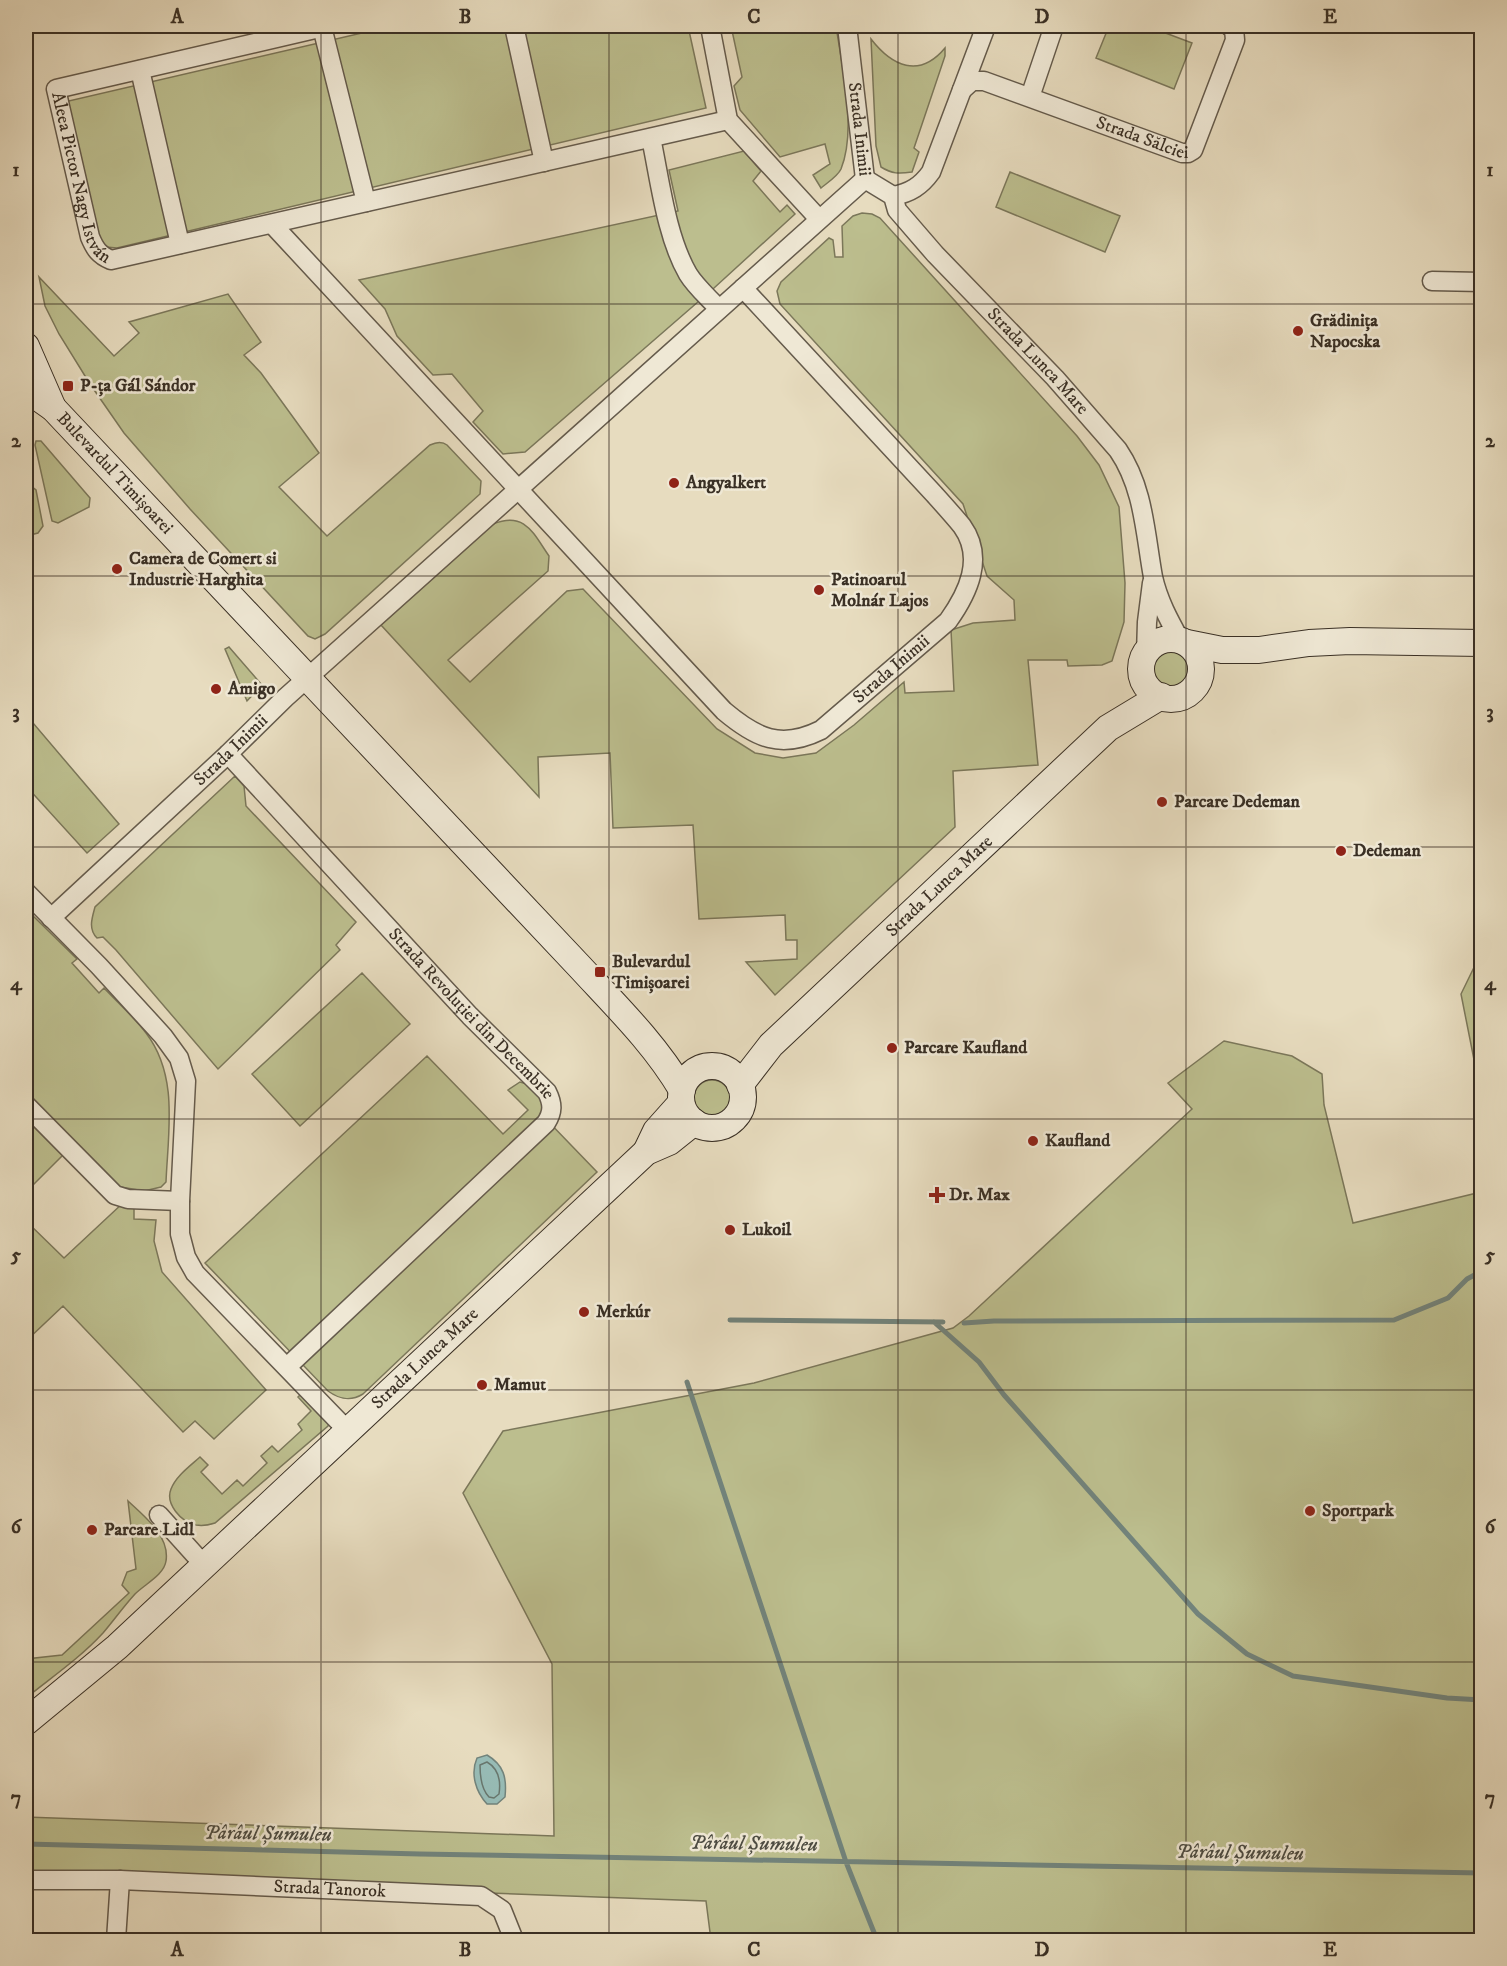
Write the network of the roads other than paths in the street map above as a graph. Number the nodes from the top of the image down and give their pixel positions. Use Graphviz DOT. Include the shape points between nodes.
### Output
graph roads {
  1 [pos="325,26"];
  2 [pos="514,26"];
  3 [pos="710,26"];
  4 [pos="847,26"];
  5 [pos="986,26"];
  6 [pos="1054,26"];
  7 [pos="1229,26"];
  8 [pos="140,70"];
  9 [pos="962,90"];
  10 [pos="1030,97"];
  11 [pos="728,120"];
  12 [pos="651,138"];
  13 [pos="544,162"];
  14 [pos="865,179"];
  15 [pos="893,196"];
  16 [pos="366,202"];
  17 [pos="819,219"];
  18 [pos="272,224"];
  19 [pos="180,244"];
  20 [pos="1432,281"];
  21 [pos="1482,282"];
  22 [pos="743,288"];
  23 [pos="719,309"];
  24 [pos="26,346"];
  25 [pos="26,389"];
  26 [pos="53,408"];
  27 [pos="519,490"];
  28 [pos="1153,579"];
  29 [pos="1183,642"];
  30 [pos="1482,643"];
  31 [pos="1259,650"];
  32 [pos="1144,660"];
  33 [pos="307,679"];
  34 [pos="1197,683"];
  35 [pos="1161,696"];
  36 [pos="1108,728"];
  37 [pos="228,754"];
  38 [pos="26,892"];
  39 [pos="51,918"];
  40 [pos="645,1038"];
  41 [pos="724,1074"];
  42 [pos="26,1105"];
  43 [pos="686,1105"];
  44 [pos="180,1201"];
  45 [pos="287,1366"];
  46 [pos="348,1431"];
  47 [pos="159,1515"];
  48 [pos="204,1565"];
  49 [pos="26,1722"];
  50 [pos="26,1880"];
  51 [pos="120,1880"];
  52 [pos="116,1941"];
  53 [pos="514,1941"];
  1 -- 8 [label="street, Aleea Pictor Nagy István"];
  1 -- 16 [label="street, Aleea Pictor Nagy István"];
  2 -- 13 [label="street"];
  3 -- 11 [label="street"];
  4 -- 14 [label="street, Strada Inimii"];
  5 -- 9 [label="street"];
  6 -- 10 [label="street"];
  7 -- 10 [label="street, Strada Sălciei" via="1234,29 1235,40 1193,150 1188,153"];
  8 -- 19 [label="street"];
  8 -- 19 [label="street, Aleea Pictor Nagy István" via="56,89 88,229 94,247 111,260"];
  9 -- 10 [label="street, Strada Sălciei" via="978,80"];
  9 -- 15 [label="street" via="931,172 918,187"];
  11 -- 12 [label="street, Aleea Pictor Nagy István"];
  11 -- 17 [label="street"];
  12 -- 13 [label="street, Aleea Pictor Nagy István"];
  12 -- 23 [label="street" via="674,241 689,275"];
  13 -- 16 [label="street, Aleea Pictor Nagy István"];
  14 -- 15 [label="street"];
  14 -- 17 [label="street, Strada Inimii"];
  15 -- 28 [label="street, Strada Lunca Mare" via="903,218 1055,378 1122,456 1140,498"];
  16 -- 18 [label="street, Aleea Pictor Nagy István"];
  17 -- 22 [label="street, Strada Inimii"];
  18 -- 19 [label="street, Aleea Pictor Nagy István"];
  18 -- 27 [label="street"];
  20 -- 21 [label="street"];
  22 -- 23 [label="street, Strada Inimii"];
  22 -- 27 [label="street, Strada Inimii" via="961,525 970,543 973,570 963,598 948,621 821,730 789,741 767,738 724,711"];
  23 -- 27 [label="street, Strada Inimii"];
  24 -- 26 [label="main road, Bulevardul Timișoarei"];
  25 -- 26 [label="main road, Bulevardul Timișoarei"];
  26 -- 33 [label="main road, Bulevardul Timișoarei"];
  27 -- 33 [label="street, Strada Inimii"];
  28 -- 29 [label="street, Strada Lunca Mare" via="1162,607"];
  28 -- 32 [label="street, Strada Lunca Mare"];
  29 -- 31 [label="main road" via="1222,650"];
  29 -- 32 [label="main road" via="1161,641"];
  29 -- 34 [label="main road" via="1200,661"];
  30 -- 31 [label="main road" via="1350,641"];
  31 -- 34 [label="main road" via="1226,663"];
  32 -- 35 [label="main road" via="1142,674 1147,686"];
  32 -- 36 [label="main road, Strada Lunca Mare"];
  33 -- 37 [label="street, Strada Inimii"];
  33 -- 40 [label="main road, Bulevardul Timișoarei"];
  34 -- 35 [label="main road" via="1182,696"];
  35 -- 36 [label="main road, Strada Lunca Mare"];
  36 -- 41 [label="main road, Strada Lunca Mare" via="771,1045 747,1055"];
  37 -- 39 [label="street, Strada Inimii"];
  37 -- 45 [label="street, Strada Revoluției din Decembrie" via="470,1016 547,1092 552,1105 546,1123"];
  38 -- 39 [label="street"];
  39 -- 44 [label="street" via="164,1036 182,1063 186,1081"];
  40 -- 41 [label="main road, Bulevardul Timișoarei" via="668,1052"];
  40 -- 43 [label="main road, Bulevardul Timișoarei" via="667,1067"];
  41 -- 43 [label="main road" via="690,1076"];
  41 -- 43 [label="main road" via="743,1099 734,1120 707,1128"];
  42 -- 44 [label="street" via="115,1195"];
  43 -- 46 [label="main road, Strada Lunca Mare" via="669,1142 646,1152"];
  44 -- 45 [label="street" via="183,1248 195,1273"];
  45 -- 46 [label="street"];
  46 -- 48 [label="main road, Strada Lunca Mare"];
  47 -- 48 [label="street"];
  48 -- 49 [label="main road, Strada Lunca Mare" via="117,1647"];
  50 -- 51 [label="street, Strada Tanorok"];
  51 -- 52 [label="street"];
  51 -- 53 [label="street, Strada Tanorok" via="481,1896 502,1910"];
}
